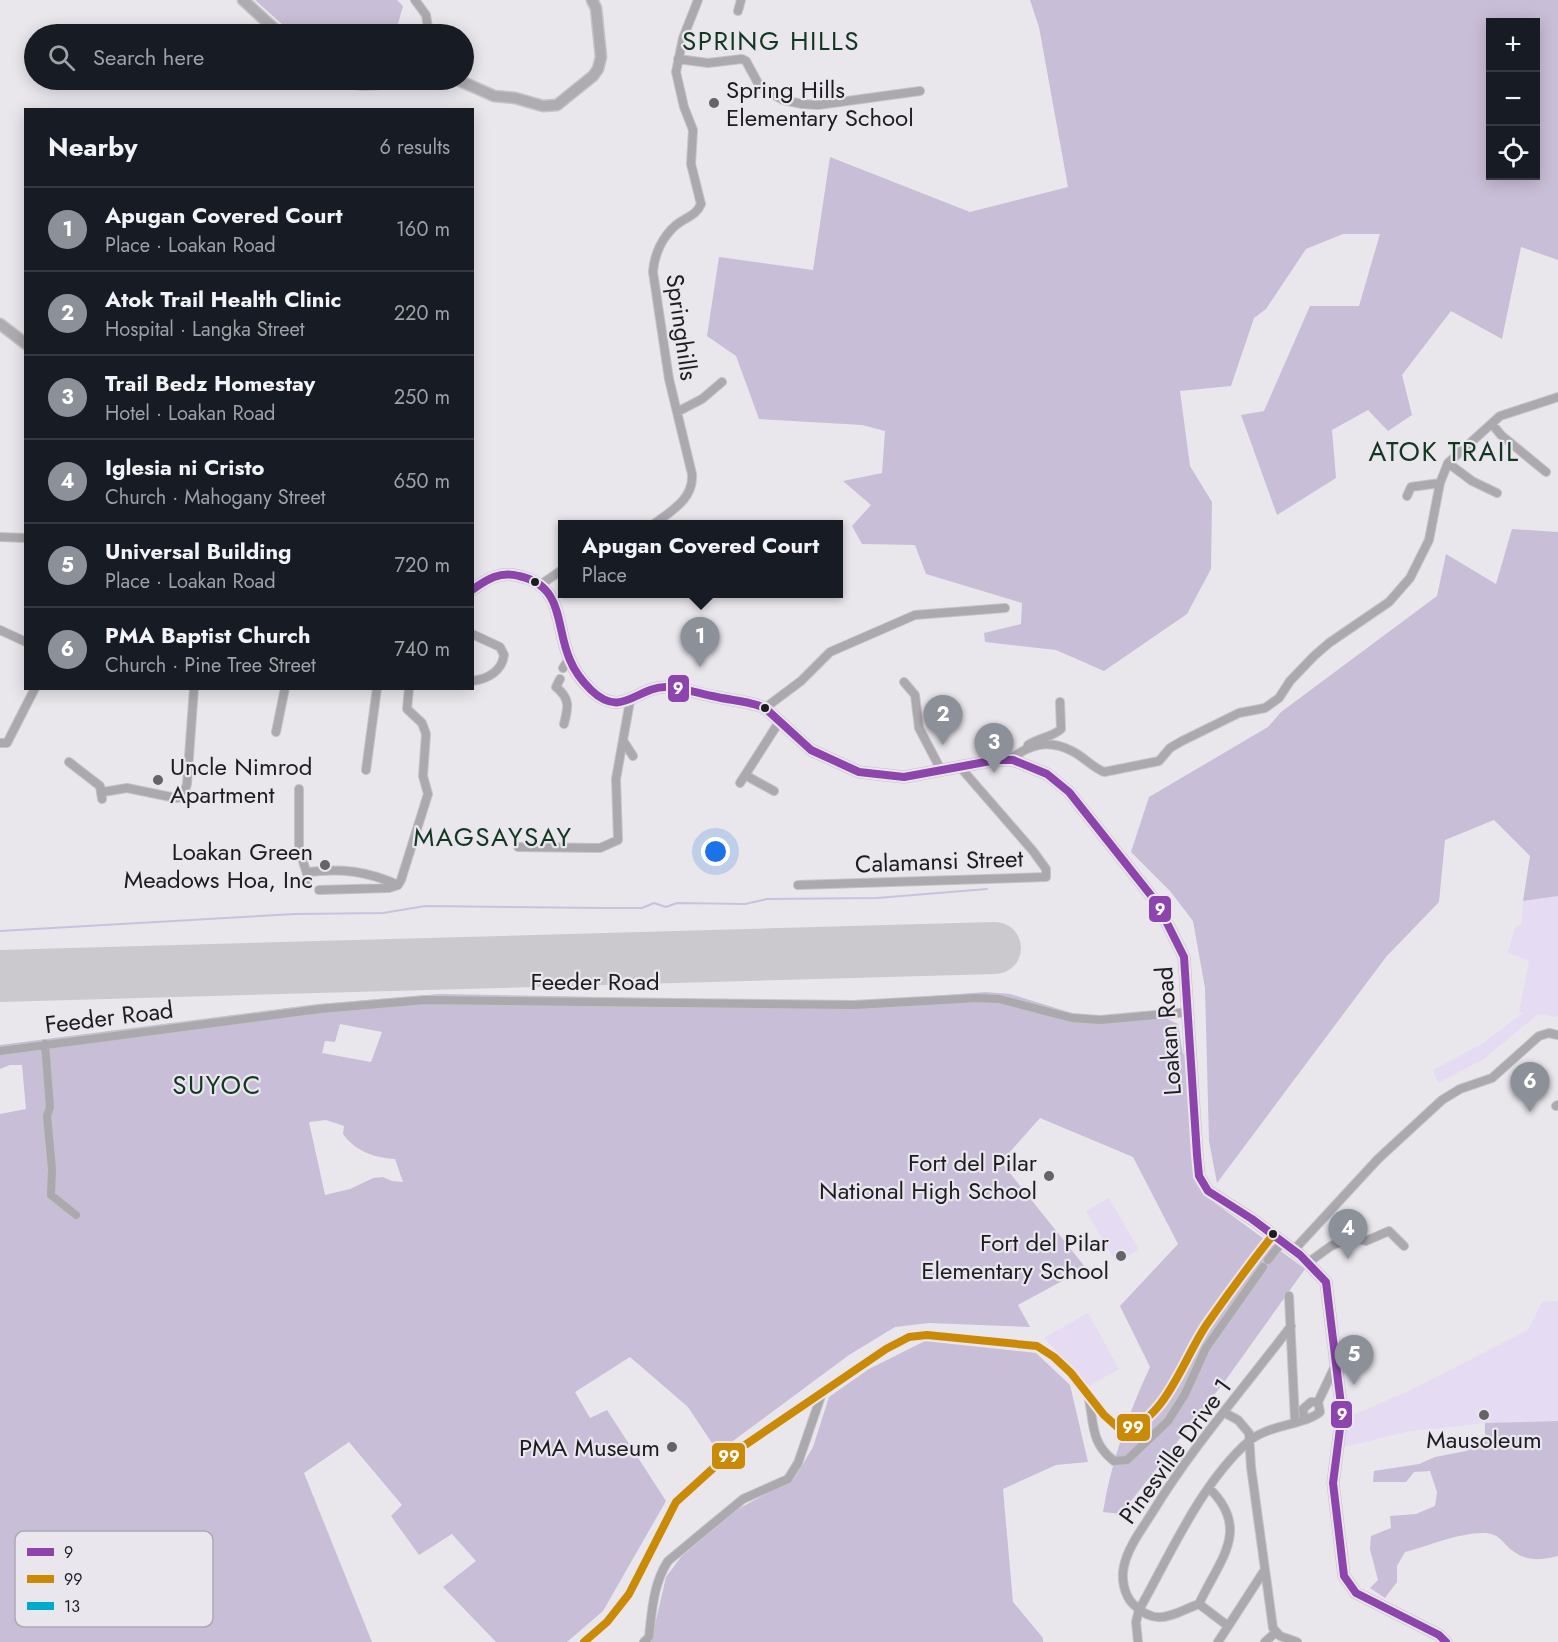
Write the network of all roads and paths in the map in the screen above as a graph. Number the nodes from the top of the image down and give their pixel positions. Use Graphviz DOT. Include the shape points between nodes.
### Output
graph roads {
  1 [pos="243,0"];
  2 [pos="415,0"];
  3 [pos="592,0"];
  4 [pos="698,0"];
  5 [pos="741,0"];
  6 [pos="738,11"];
  7 [pos="269,24"];
  8 [pos="427,24"];
  9 [pos="678,59"];
  10 [pos="474,87"];
  11 [pos="920,91"];
  12 [pos="0,324"];
  13 [pos="0,333"];
  14 [pos="24,342"];
  15 [pos="24,343"];
  16 [pos="722,381"];
  17 [pos="1558,398"];
  18 [pos="677,412"];
  19 [pos="1492,424"];
  20 [pos="1448,463"];
  21 [pos="1546,472"];
  22 [pos="1440,483"];
  23 [pos="1497,493"];
  24 [pos="1407,496"];
  25 [pos="660,520"];
  26 [pos="0,537"];
  27 [pos="24,538"];
  28 [pos="558,573"];
  29 [pos="540,585"];
  30 [pos="474,589"];
  31 [pos="1005,608"];
  32 [pos="0,630"];
  33 [pos="474,635"];
  34 [pos="24,641"];
  35 [pos="474,680"];
  36 [pos="560,680"];
  37 [pos="904,682"];
  38 [pos="34,690"];
  39 [pos="194,690"];
  40 [pos="285,690"];
  41 [pos="377,690"];
  42 [pos="410,690"];
  43 [pos="630,701"];
  44 [pos="1060,702"];
  45 [pos="765,708"];
  46 [pos="779,722"];
  47 [pos="564,724"];
  48 [pos="276,732"];
  49 [pos="624,742"];
  50 [pos="0,743"];
  51 [pos="1028,746"];
  52 [pos="633,756"];
  53 [pos="1010,760"];
  54 [pos="69,762"];
  55 [pos="960,767"];
  56 [pos="366,770"];
  57 [pos="941,770"];
  58 [pos="299,789"];
  59 [pos="774,791"];
  60 [pos="518,848"];
  61 [pos="398,885"];
  62 [pos="798,885"];
  63 [pos="319,890"];
  64 [pos="1189,1012"];
  65 [pos="1558,1035"];
  66 [pos="45,1044"];
  67 [pos="0,1051"];
  68 [pos="76,1215"];
  69 [pos="1273,1234"];
  70 [pos="1282,1242"];
  71 [pos="1404,1246"];
  72 [pos="1293,1251"];
  73 [pos="1309,1263"];
  74 [pos="1234,1285"];
  75 [pos="1244,1292"];
  76 [pos="1289,1296"];
  77 [pos="1291,1326"];
  78 [pos="1337,1362"];
  79 [pos="822,1392"];
  80 [pos="1089,1398"];
  81 [pos="1226,1413"];
  82 [pos="1299,1420"];
  83 [pos="1251,1440"];
  84 [pos="1209,1488"];
  85 [pos="1264,1571"];
  86 [pos="1199,1604"];
  87 [pos="1139,1610"];
  88 [pos="1228,1626"];
  89 [pos="1275,1632"];
  90 [pos="584,1642"];
  91 [pos="644,1642"];
  92 [pos="1138,1642"];
  93 [pos="1218,1642"];
  94 [pos="1265,1642"];
  95 [pos="1297,1642"];
  96 [pos="1446,1642"];
  1 -- 7 [label="main road"];
  2 -- 8 [label="street"];
  3 -- 10 [label="main road" via="600,63 593,76 557,105 494,96"];
  4 -- 9 [label="street, Springhills"];
  5 -- 6 [label="street"];
  9 -- 11 [label="street" via="708,63 742,59 759,85 776,97 810,105"];
  9 -- 18 [label="street, Springhills" via="676,72 693,130 691,164 701,204 696,213 666,237 655,255 653,272"];
  12 -- 14 [label="main road"];
  13 -- 15 [label="main road"];
  16 -- 18 [label="street" via="702,399"];
  17 -- 19 [label="street" via="1506,413"];
  18 -- 25 [label="street, Springhills" via="692,484 684,499"];
  19 -- 20 [label="street"];
  19 -- 21 [label="street"];
  20 -- 22 [label="street"];
  20 -- 23 [label="street"];
  22 -- 24 [label="street" via="1412,488"];
  22 -- 51 [label="street" via="1429,540 1410,578 1389,602 1329,643 1265,708 1239,713 1182,741 1159,761 1118,770 1104,772 1061,747"];
  26 -- 27 [label="street"];
  28 -- 29 [label="street"];
  29 -- 30 [label="main road" via="506,574 496,575"];
  29 -- 43 [label="main road" via="560,618 566,663 605,699 617,703"];
  31 -- 45 [label="street" via="915,615 830,652 801,681"];
  32 -- 34 [label="street"];
  33 -- 35 [label="street" via="500,647 504,655 495,673"];
  36 -- 47 [label="street" via="556,687 568,698"];
  37 -- 57 [label="street" via="915,695 920,728"];
  38 -- 50 [label="street" via="6,743"];
  39 -- 54 [label="street" via="183,797 127,788 102,795 89,776"];
  40 -- 48 [label="street"];
  41 -- 56 [label="street"];
  42 -- 61 [label="street" via="407,709 422,723 426,734 423,776 428,794"];
  43 -- 45 [label="main road, Loakan Road" via="663,687"];
  43 -- 49 [label="street"];
  44 -- 51 [label="street" via="1061,729"];
  45 -- 46 [label="main road, Loakan Road"];
  46 -- 57 [label="main road, Loakan Road" via="811,750 859,772 904,777"];
  46 -- 59 [label="street" via="742,779"];
  49 -- 52 [label="street"];
  49 -- 60 [label="street" via="616,779 620,835 615,843 600,848"];
  51 -- 53 [label="street"];
  53 -- 55 [label="main road, Loakan Road"];
  53 -- 64 [label="main road, Loakan Road" via="1047,774 1069,792 1157,903 1184,957"];
  55 -- 57 [label="main road, Loakan Road"];
  55 -- 62 [label="street, Calamansi Street" via="1033,851 1046,869 1046,877"];
  58 -- 61 [label="street" via="299,849 308,876 328,869 353,870"];
  61 -- 63 [label="street"];
  64 -- 66 [label="street, Feeder Road" via="1100,1020 1072,1018 999,999 978,998 854,1005 425,1000 320,1009"];
  64 -- 69 [label="main road, Loakan Road" via="1199,1176 1208,1191"];
  65 -- 72 [label="street" via="1539,1036 1492,1078 1442,1100 1378,1159"];
  66 -- 67 [label="street, Feeder Road"];
  66 -- 68 [label="street" via="51,1195"];
  69 -- 70 [label="main road, Loakan Road"];
  69 -- 74 [label="street"];
  70 -- 72 [label="main road, Loakan Road"];
  70 -- 75 [label="street"];
  71 -- 73 [label="street" via="1389,1231 1366,1241 1351,1236"];
  72 -- 73 [label="main road, Loakan Road"];
  73 -- 78 [label="main road, Loakan Road" via="1326,1282"];
  74 -- 75 [label="street"];
  74 -- 80 [label="street" via="1196,1341 1170,1390 1135,1428 1124,1432 1117,1429"];
  75 -- 80 [label="street" via="1206,1348 1168,1421 1127,1460 1113,1461 1101,1451"];
  76 -- 77 [label="street"];
  77 -- 81 [label="street, Pinesville Drive 1"];
  77 -- 82 [label="street"];
  78 -- 82 [label="street" via="1318,1402 1303,1409"];
  78 -- 96 [label="main road, Loakan Road" via="1342,1424 1333,1483 1344,1576 1356,1593"];
  79 -- 80 [label="street" via="886,1349 909,1337 927,1335 1037,1346 1071,1373"];
  79 -- 90 [label="street" via="720,1462 688,1489 676,1502 629,1594 607,1622"];
  79 -- 91 [label="street" via="798,1463 788,1479 743,1499 668,1561 654,1594 649,1637"];
  81 -- 83 [label="street" via="1245,1425"];
  81 -- 87 [label="street, Pinesville Drive 1" via="1186,1461 1133,1543 1123,1579 1131,1602"];
  82 -- 83 [label="street"];
  83 -- 84 [label="street"];
  83 -- 85 [label="street"];
  84 -- 86 [label="street" via="1224,1505 1232,1532"];
  84 -- 87 [label="street"];
  85 -- 88 [label="street"];
  85 -- 89 [label="street"];
  86 -- 87 [label="street" via="1155,1619"];
  86 -- 88 [label="street"];
  87 -- 92 [label="street"];
  88 -- 93 [label="street"];
  89 -- 94 [label="street"];
  89 -- 95 [label="street"];
}
